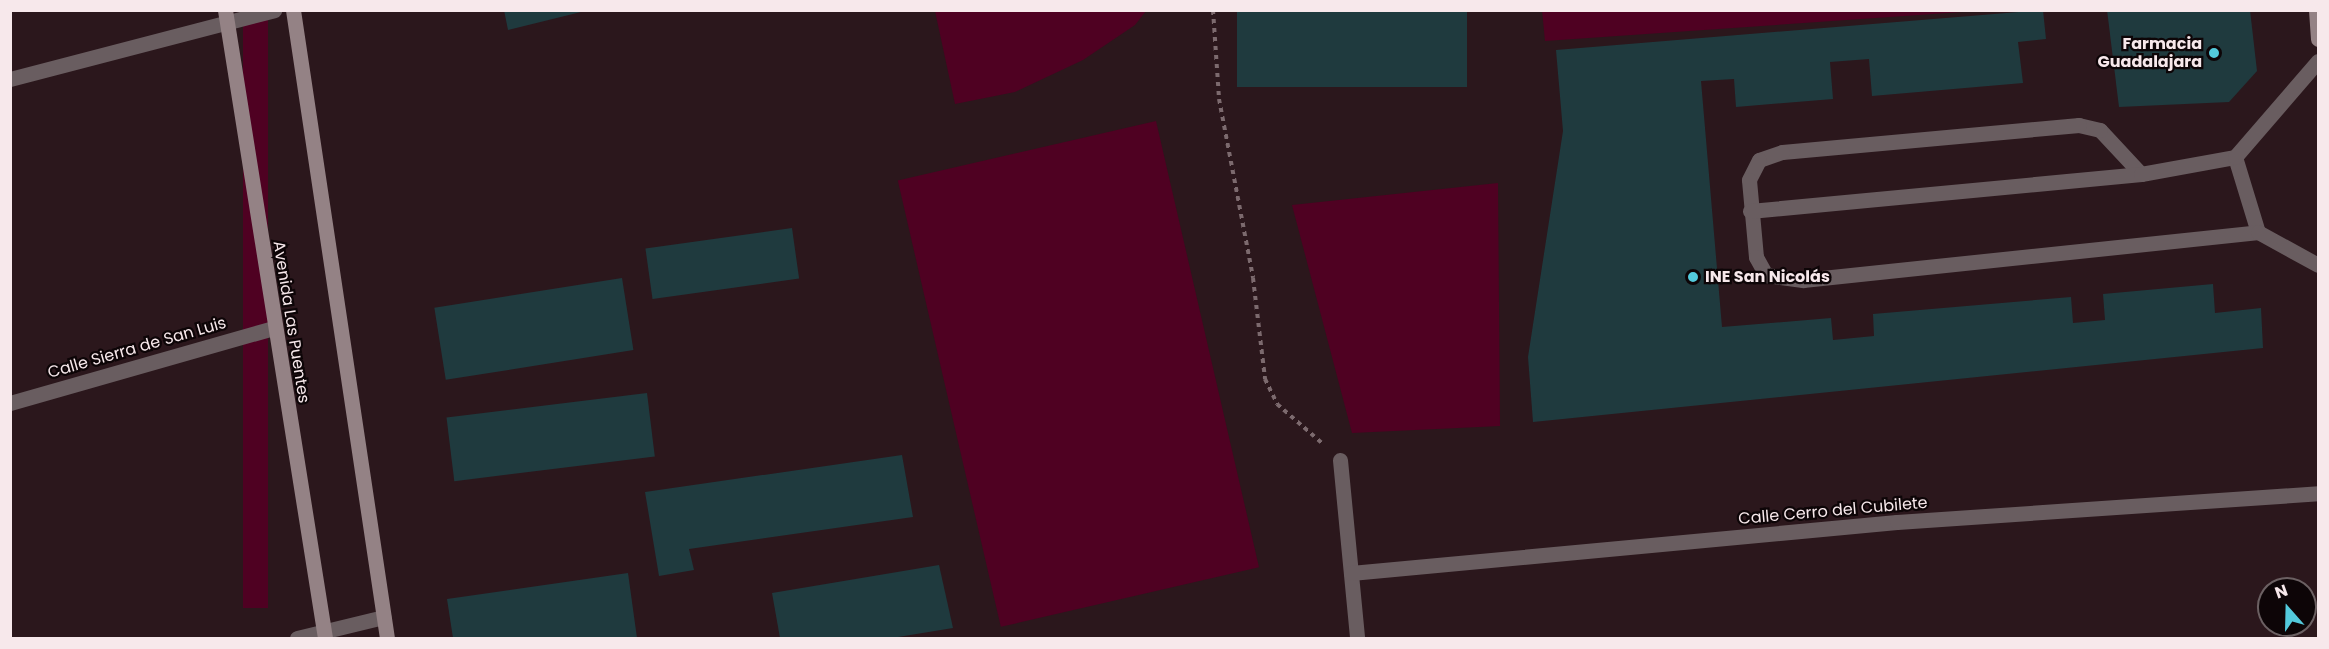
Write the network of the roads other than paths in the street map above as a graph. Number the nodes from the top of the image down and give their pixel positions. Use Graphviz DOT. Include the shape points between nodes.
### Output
graph roads {
  1 [pos="274,10"];
  2 [pos="293,10"];
  3 [pos="2316,10"];
  4 [pos="225,15"];
  5 [pos="2319,39"];
  6 [pos="2319,61"];
  7 [pos="10,79"];
  8 [pos="2235,157"];
  9 [pos="2140,174"];
  10 [pos="1750,210"];
  11 [pos="2258,232"];
  12 [pos="2319,265"];
  13 [pos="273,328"];
  14 [pos="10,403"];
  15 [pos="1340,460"];
  16 [pos="2319,493"];
  17 [pos="1351,573"];
  18 [pos="384,617"];
  19 [pos="325,635"];
  20 [pos="297,639"];
  21 [pos="387,639"];
  22 [pos="1358,639"];
  1 -- 4 [label="street"];
  2 -- 18 [label="street"];
  3 -- 5 [label="street"];
  4 -- 7 [label="street"];
  4 -- 13 [label="street, Avenida Las Puentes"];
  6 -- 8 [label="street"];
  8 -- 9 [label="street"];
  8 -- 11 [label="street"];
  9 -- 10 [label="street"];
  9 -- 10 [label="street" via="2100,130 2079,125 1816,147 1759,160 1749,180"];
  10 -- 11 [label="street" via="1760,267 1776,280"];
  11 -- 12 [label="street"];
  13 -- 14 [label="street, Calle Sierra de San Luis"];
  13 -- 19 [label="street, Avenida Las Puentes"];
  15 -- 17 [label="street"];
  16 -- 17 [label="street, Calle Cerro del Cubilete" via="1897,522"];
  17 -- 22 [label="street"];
  18 -- 19 [label="street"];
  18 -- 21 [label="street"];
  19 -- 20 [label="street"];
}
